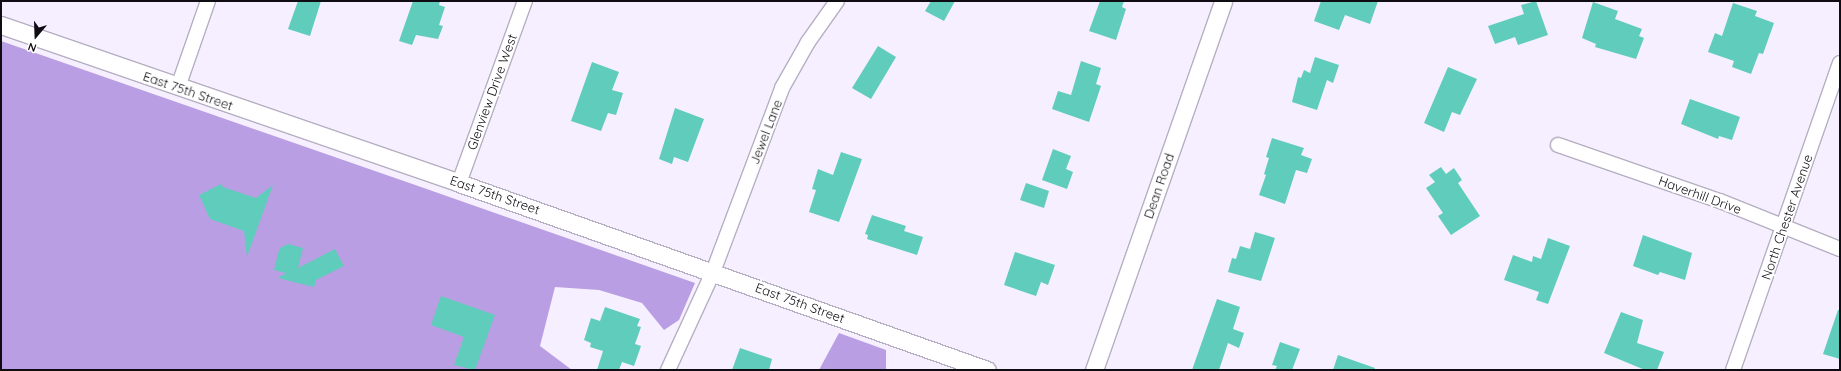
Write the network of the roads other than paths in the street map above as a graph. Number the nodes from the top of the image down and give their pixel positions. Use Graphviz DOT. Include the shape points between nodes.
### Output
graph roads {
  1 [pos="208,1"];
  2 [pos="525,1"];
  3 [pos="837,1"];
  4 [pos="1223,1"];
  5 [pos="1,25"];
  6 [pos="1840,64"];
  7 [pos="178,87"];
  8 [pos="1558,145"];
  9 [pos="459,183"];
  10 [pos="1784,227"];
  11 [pos="1840,249"];
  12 [pos="713,272"];
  13 [pos="668,370"];
  14 [pos="987,370"];
  15 [pos="1094,370"];
  16 [pos="1733,370"];
  1 -- 7 [label="street"];
  2 -- 9 [label="street, Glenview Drive West"];
  3 -- 12 [label="street, Jewel Lane" via="808,42 782,88"];
  4 -- 15 [label="street, Dean Road"];
  5 -- 7 [label="street, East 75th Street"];
  6 -- 10 [label="street, North Chester Avenue"];
  7 -- 9 [label="street, East 75th Street"];
  8 -- 10 [label="street, Haverhill Drive" via="1720,201"];
  9 -- 12 [label="street, East 75th Street"];
  10 -- 11 [label="street, Haverhill Drive"];
  10 -- 16 [label="street, North Chester Avenue"];
  12 -- 13 [label="street, Jewel Lane"];
  12 -- 14 [label="street, East 75th Street"];
}
